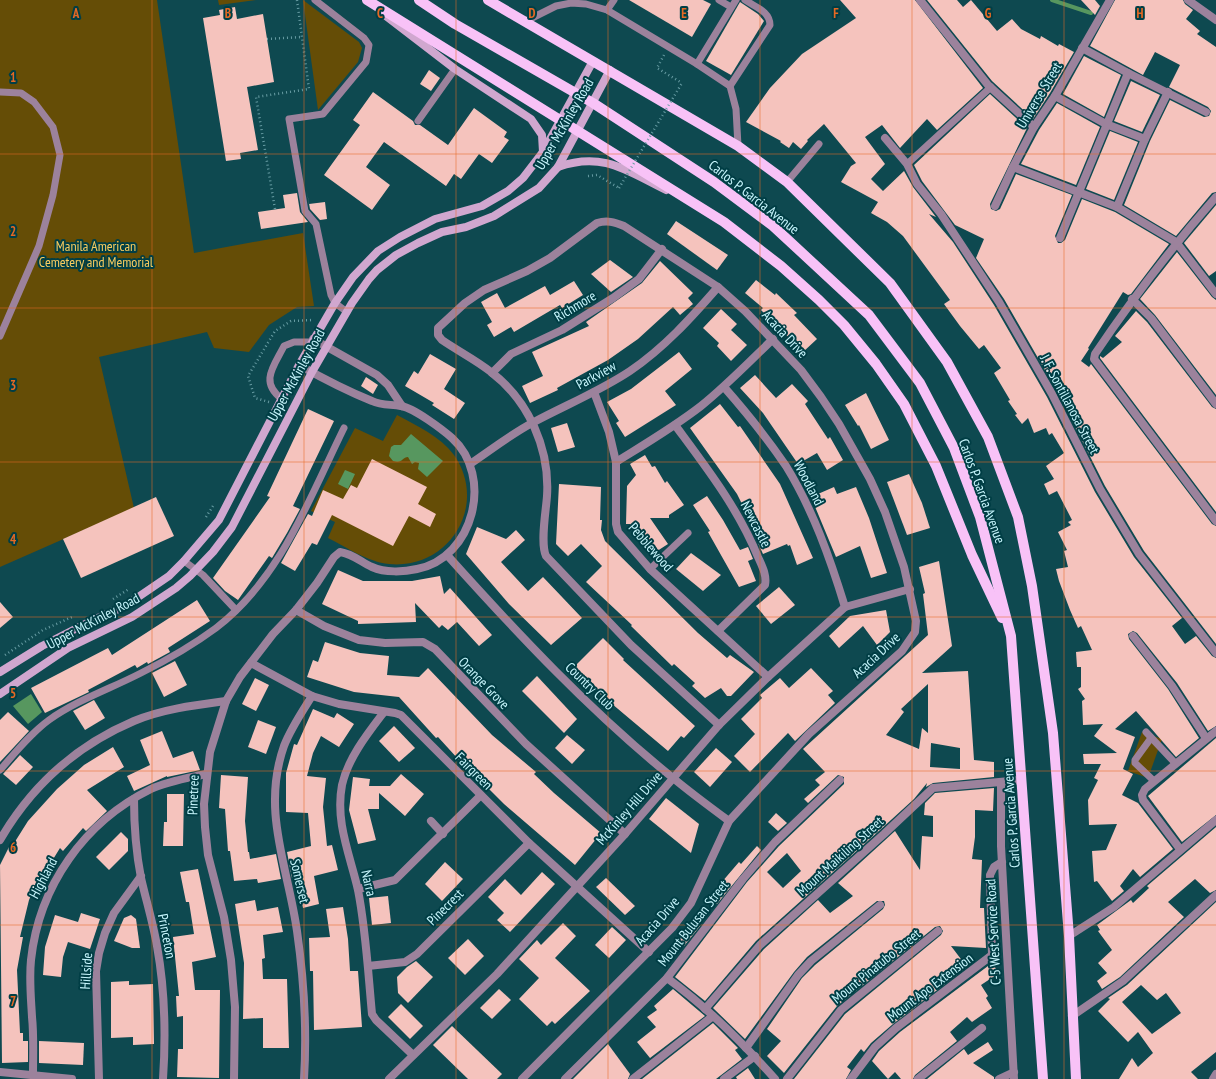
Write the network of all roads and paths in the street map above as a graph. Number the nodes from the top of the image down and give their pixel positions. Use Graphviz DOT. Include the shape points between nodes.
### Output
graph roads {
  1 [pos="297,0"];
  2 [pos="315,0"];
  3 [pos="419,0"];
  4 [pos="488,0"];
  5 [pos="614,0"];
  6 [pos="719,0"];
  7 [pos="736,0"];
  8 [pos="744,0"];
  9 [pos="920,0"];
  10 [pos="1110,0"];
  11 [pos="1188,0"];
  12 [pos="370,2"];
  13 [pos="731,7"];
  14 [pos="607,10"];
  15 [pos="1216,20"];
  16 [pos="524,22"];
  17 [pos="302,37"];
  18 [pos="267,39"];
  19 [pos="1082,48"];
  20 [pos="593,61"];
  21 [pos="697,64"];
  22 [pos="657,68"];
  23 [pos="455,69"];
  24 [pos="610,70"];
  25 [pos="1128,73"];
  26 [pos="730,86"];
  27 [pos="991,87"];
  28 [pos="0,92"];
  29 [pos="1168,92"];
  30 [pos="576,93"];
  31 [pos="1055,96"];
  32 [pos="593,103"];
  33 [pos="1206,112"];
  34 [pos="562,120"];
  35 [pos="418,121"];
  36 [pos="1106,124"];
  37 [pos="1034,128"];
  38 [pos="579,130"];
  39 [pos="885,138"];
  40 [pos="1145,139"];
  41 [pos="819,144"];
  42 [pos="738,146"];
  43 [pos="543,152"];
  44 [pos="907,164"];
  45 [pos="558,167"];
  46 [pos="1013,167"];
  47 [pos="588,176"];
  48 [pos="786,182"];
  49 [pos="1079,192"];
  50 [pos="1216,197"];
  51 [pos="995,206"];
  52 [pos="703,208"];
  53 [pos="1117,208"];
  54 [pos="275,210"];
  55 [pos="1060,238"];
  56 [pos="1176,242"];
  57 [pos="662,250"];
  58 [pos="718,287"];
  59 [pos="1216,294"];
  60 [pos="1132,299"];
  61 [pos="335,303"];
  62 [pos="347,312"];
  63 [pos="316,320"];
  64 [pos="0,336"];
  65 [pos="773,339"];
  66 [pos="312,341"];
  67 [pos="326,347"];
  68 [pos="299,365"];
  69 [pos="312,372"];
  70 [pos="492,373"];
  71 [pos="724,387"];
  72 [pos="594,392"];
  73 [pos="282,399"];
  74 [pos="273,404"];
  75 [pos="1216,404"];
  76 [pos="402,406"];
  77 [pos="532,423"];
  78 [pos="675,425"];
  79 [pos="344,428"];
  80 [pos="616,462"];
  81 [pos="470,464"];
  82 [pos="216,501"];
  83 [pos="204,521"];
  84 [pos="1216,521"];
  85 [pos="688,533"];
  86 [pos="446,555"];
  87 [pos="184,561"];
  88 [pos="196,569"];
  89 [pos="650,569"];
  90 [pos="135,585"];
  91 [pos="910,589"];
  92 [pos="109,601"];
  93 [pos="845,606"];
  94 [pos="236,610"];
  95 [pos="296,610"];
  96 [pos="76,615"];
  97 [pos="89,622"];
  98 [pos="718,631"];
  99 [pos="96,634"];
  100 [pos="1011,636"];
  101 [pos="1133,636"];
  102 [pos="1216,653"];
  103 [pos="0,659"];
  104 [pos="251,663"];
  105 [pos="0,672"];
  106 [pos="768,677"];
  107 [pos="0,694"];
  108 [pos="312,696"];
  109 [pos="226,701"];
  110 [pos="384,712"];
  111 [pos="719,724"];
  112 [pos="1216,731"];
  113 [pos="1146,732"];
  114 [pos="1151,738"];
  115 [pos="1206,738"];
  116 [pos="1175,763"];
  117 [pos="0,770"];
  118 [pos="206,774"];
  119 [pos="673,778"];
  120 [pos="840,780"];
  121 [pos="1022,780"];
  122 [pos="1154,782"];
  123 [pos="1001,783"];
  124 [pos="480,796"];
  125 [pos="134,799"];
  126 [pos="1216,820"];
  127 [pos="431,821"];
  128 [pos="729,821"];
  129 [pos="443,834"];
  130 [pos="625,834"];
  131 [pos="0,840"];
  132 [pos="529,843"];
  133 [pos="1180,848"];
  134 [pos="1002,862"];
  135 [pos="141,876"];
  136 [pos="578,886"];
  137 [pos="358,889"];
  138 [pos="1216,895"];
  139 [pos="880,905"];
  140 [pos="938,931"];
  141 [pos="1069,936"];
  142 [pos="649,952"];
  143 [pos="368,966"];
  144 [pos="667,978"];
  145 [pos="705,1009"];
  146 [pos="713,1016"];
  147 [pos="1072,1016"];
  148 [pos="982,1028"];
  149 [pos="746,1048"];
  150 [pos="413,1055"];
  151 [pos="754,1056"];
  152 [pos="0,1072"];
  153 [pos="1216,1074"];
  154 [pos="33,1075"];
  155 [pos="1014,1076"];
  156 [pos="72,1079"];
  157 [pos="99,1079"];
  158 [pos="163,1079"];
  159 [pos="234,1079"];
  160 [pos="304,1079"];
  161 [pos="389,1079"];
  162 [pos="522,1079"];
  163 [pos="565,1079"];
  164 [pos="633,1079"];
  165 [pos="724,1079"];
  166 [pos="775,1079"];
  167 [pos="787,1079"];
  168 [pos="851,1079"];
  169 [pos="918,1079"];
  170 [pos="999,1079"];
  171 [pos="1043,1079"];
  172 [pos="1076,1079"];
  173 [pos="1213,1079"];
  1 -- 17 [label="path"];
  2 -- 61 [label="lane" via="364,38 369,45 366,62 323,114 289,119 305,211 316,224 330,295"];
  3 -- 30 [label="main road, Carlos P. Garcia Avenue" via="455,24"];
  4 -- 16 [label="main road, Carlos P. Garcia Avenue"];
  5 -- 14 [label="lane"];
  6 -- 13 [label="lane"];
  7 -- 13 [label="lane"];
  8 -- 26 [label="lane" via="767,14 770,25"];
  9 -- 27 [label="street"];
  10 -- 19 [label="street, Universe Street"];
  11 -- 15 [label="street"];
  12 -- 23 [label="main road"];
  12 -- 34 [label="main road"];
  13 -- 21 [label="lane"];
  14 -- 16 [label="lane" via="571,3 556,6"];
  14 -- 21 [label="lane"];
  16 -- 20 [label="main road, Carlos P. Garcia Avenue"];
  17 -- 18 [label="path"];
  17 -- 54 [label="path" via="309,89 256,97"];
  19 -- 25 [label="street"];
  19 -- 31 [label="street, Universe Street"];
  20 -- 24 [label="main road, Carlos P. Garcia Avenue"];
  20 -- 30 [label="main road, Upper McKinley Road"];
  21 -- 26 [label="lane"];
  22 -- 47 [label="path, bridge" via="682,83 619,188 597,175"];
  23 -- 35 [label="lane"];
  23 -- 43 [label="main road" via="531,119 542,135"];
  24 -- 32 [label="main road, Upper McKinley Road"];
  24 -- 42 [label="main road, Carlos P. Garcia Avenue"];
  25 -- 29 [label="street"];
  25 -- 36 [label="street"];
  26 -- 42 [label="lane" via="736,109"];
  27 -- 37 [label="street"];
  27 -- 44 [label="lane"];
  28 -- 64 [label="lane" via="21,93 34,102 53,127 60,155 53,195 39,246"];
  29 -- 33 [label="street"];
  29 -- 40 [label="street"];
  30 -- 32 [label="main road, Carlos P. Garcia Avenue"];
  30 -- 34 [label="main road, Upper McKinley Road"];
  31 -- 36 [label="street"];
  31 -- 37 [label="street, Universe Street"];
  32 -- 38 [label="main road, Upper McKinley Road"];
  32 -- 100 [label="main road, Carlos P. Garcia Avenue" via="714,182 773,226 869,315 920,383 954,448 980,517"];
  34 -- 38 [label="main road"];
  34 -- 43 [label="main road, Upper McKinley Road"];
  36 -- 40 [label="street"];
  36 -- 49 [label="street"];
  37 -- 46 [label="street, Universe Street"];
  38 -- 45 [label="main road, Upper McKinley Road"];
  38 -- 52 [label="main road"];
  39 -- 44 [label="street, J. F. Sontillanosa Street"];
  40 -- 53 [label="street"];
  41 -- 48 [label="lane"];
  42 -- 48 [label="main road, Carlos P. Garcia Avenue"];
  43 -- 61 [label="main road, Upper McKinley Road" via="523,178 495,200 472,210 424,224 378,252 353,277"];
  44 -- 102 [label="street, J. F. Sontillanosa Street" via="917,184 941,214 999,302 1052,394 1100,489 1139,554"];
  45 -- 52 [label="main road" via="582,160 606,162"];
  45 -- 62 [label="main road, Upper McKinley Road" via="540,188 494,216 429,237 396,256 377,270"];
  46 -- 49 [label="street"];
  46 -- 51 [label="street, Universe Street"];
  48 -- 141 [label="main road, Carlos P. Garcia Avenue" via="890,283 947,362 988,437 1018,517 1032,586 1053,733"];
  49 -- 53 [label="street"];
  49 -- 55 [label="street"];
  50 -- 56 [label="street"];
  52 -- 100 [label="main road" via="752,243 808,289 844,325 890,383 936,466 974,560"];
  53 -- 56 [label="street"];
  56 -- 59 [label="street"];
  56 -- 60 [label="street"];
  57 -- 58 [label="street, Acacia Drive"];
  57 -- 70 [label="street, Richmore" via="638,278 613,298 562,330 511,354"];
  57 -- 70 [label="street, Acacia Drive" via="624,226 604,221 597,223 550,258 484,290 465,303 438,328 438,335"];
  58 -- 65 [label="street, Acacia Drive"];
  58 -- 72 [label="street, Parkview" via="656,352"];
  60 -- 75 [label="street" via="1151,318"];
  60 -- 84 [label="street" via="1094,359"];
  61 -- 62 [label="lane"];
  61 -- 66 [label="main road, Upper McKinley Road"];
  62 -- 67 [label="main road, Upper McKinley Road"];
  63 -- 74 [label="path" via="291,321 275,331 248,376 255,398"];
  65 -- 71 [label="street"];
  65 -- 91 [label="street, Acacia Drive" via="821,397 870,479 894,537"];
  66 -- 67 [label="street"];
  66 -- 68 [label="main road, Upper McKinley Road"];
  66 -- 73 [label="lane" via="294,342 284,346 270,374 269,384 272,392"];
  67 -- 69 [label="main road, Upper McKinley Road"];
  67 -- 76 [label="street" via="377,375 388,385"];
  68 -- 69 [label="street"];
  68 -- 73 [label="main road, Upper McKinley Road"];
  69 -- 76 [label="street" via="371,401 387,406"];
  69 -- 88 [label="main road, Upper McKinley Road" via="232,527"];
  70 -- 77 [label="street, Acacia Drive" via="517,398"];
  71 -- 78 [label="street"];
  71 -- 93 [label="street, Woodland" via="769,442 804,498"];
  72 -- 77 [label="street, Parkview"];
  72 -- 80 [label="street, Pebblewood" via="606,421"];
  73 -- 87 [label="main road, Upper McKinley Road" via="219,520"];
  76 -- 81 [label="street" via="453,439"];
  77 -- 81 [label="street, Parkview"];
  77 -- 111 [label="street, Acacia Drive" via="541,441 547,471 547,501 542,543 546,556 631,645"];
  78 -- 80 [label="street"];
  78 -- 98 [label="street, Newcastle" via="726,496 750,538 766,578 765,585"];
  79 -- 94 [label="lane" via="295,531 262,582"];
  80 -- 89 [label="street, Pebblewood" via="618,532"];
  81 -- 86 [label="street" via="474,484 470,520 457,544"];
  82 -- 83 [label="path"];
  85 -- 89 [label="lane"];
  86 -- 95 [label="street, Pinetree" via="418,569 387,571 373,568 349,553 340,552"];
  86 -- 119 [label="street, Country Club" via="532,648"];
  87 -- 88 [label="lane"];
  87 -- 97 [label="main road, Upper McKinley Road" via="169,576 131,602"];
  88 -- 94 [label="lane"];
  88 -- 99 [label="main road, Upper McKinley Road" via="176,588 153,604"];
  89 -- 98 [label="street, Pebblewood"];
  90 -- 92 [label="path"];
  91 -- 93 [label="street, McKinley Hill Drive"];
  91 -- 128 [label="street, Acacia Drive" via="916,621 915,632 910,642 809,734"];
  93 -- 106 [label="street, McKinley Hill Drive"];
  94 -- 117 [label="lane" via="216,628 172,656 75,704 48,721"];
  95 -- 104 [label="street, Pinetree"];
  95 -- 130 [label="street, Orange Grove" via="324,626 359,640 385,643 423,642 435,649 526,744"];
  96 -- 103 [label="path" via="43,630"];
  97 -- 99 [label="main road"];
  97 -- 105 [label="main road, Upper McKinley Road" via="22,657"];
  98 -- 106 [label="street, Pebblewood"];
  99 -- 107 [label="main road, Upper McKinley Road" via="56,656"];
  100 -- 121 [label="main road, Carlos P. Garcia Avenue"];
  101 -- 115 [label="street" via="1172,686"];
  104 -- 108 [label="street, Fairgreen"];
  104 -- 109 [label="street, Pinetree"];
  106 -- 111 [label="street, McKinley Hill Drive"];
  108 -- 110 [label="street, Fairgreen"];
  108 -- 160 [label="street, Somerset" via="284,746 275,788 277,834 301,962 305,1025"];
  109 -- 118 [label="street, Pinetree" via="216,729"];
  109 -- 131 [label="street" via="169,710 135,721 80,750 39,786"];
  110 -- 124 [label="street, Fairgreen" via="401,715"];
  110 -- 137 [label="street, Narra" via="359,746 342,784 341,825"];
  111 -- 119 [label="street, McKinley Hill Drive"];
  112 -- 115 [label="street"];
  113 -- 114 [label="lane"];
  114 -- 116 [label="lane"];
  114 -- 122 [label="lane" via="1135,763"];
  115 -- 116 [label="street"];
  116 -- 122 [label="street"];
  118 -- 125 [label="street, Highland" via="152,789"];
  118 -- 159 [label="street, Pinetree" via="204,804 208,855 224,917 231,960 235,1006"];
  119 -- 128 [label="street, Country Club"];
  119 -- 130 [label="street, McKinley Hill Drive"];
  120 -- 144 [label="street, Mount Bulusan Street" via="774,842"];
  121 -- 123 [label="street, Mount Maikiling Street"];
  121 -- 171 [label="main road, Carlos P. Garcia Avenue"];
  122 -- 133 [label="street" via="1145,789 1143,800"];
  123 -- 134 [label="street, C-5 West Service Road"];
  123 -- 145 [label="street, Mount Maikiling Street" via="933,788 760,945"];
  124 -- 129 [label="street"];
  124 -- 132 [label="street, Fairgreen"];
  125 -- 135 [label="street, Princeton" via="134,827"];
  125 -- 154 [label="street, Highland" via="79,844 50,888 40,914 31,961"];
  126 -- 133 [label="street"];
  127 -- 129 [label="street"];
  128 -- 142 [label="street, Acacia Drive" via="691,903 682,917"];
  129 -- 137 [label="street" via="395,880"];
  130 -- 136 [label="street, McKinley Hill Drive"];
  132 -- 136 [label="street, Fairgreen"];
  132 -- 143 [label="street, Pinecrest" via="417,954 405,962"];
  133 -- 141 [label="street" via="1114,907"];
  134 -- 155 [label="street, C-5 West Service Road"];
  134 -- 168 [label="street, Mount Apo Extension" via="994,867 990,875 992,955 896,1028 875,1047"];
  135 -- 157 [label="street, Hillside" via="114,913 99,953 96,971"];
  135 -- 158 [label="street, Princeton" via="157,946 162,985 165,1021"];
  136 -- 142 [label="street, Fairgreen"];
  136 -- 150 [label="street, McKinley Hill Drive" via="497,974"];
  137 -- 143 [label="street, Narra"];
  138 -- 147 [label="street" via="1123,981"];
  139 -- 149 [label="street" via="811,961 798,975"];
  140 -- 167 [label="street, Mount Pinatubo Street" via="841,1010"];
  141 -- 147 [label="main road, Carlos P. Garcia Avenue"];
  142 -- 162 [label="street, Acacia Drive"];
  143 -- 150 [label="street, Narra" via="372,1014"];
  144 -- 145 [label="street"];
  144 -- 163 [label="street, Mount Bulusan Street"];
  145 -- 146 [label="street"];
  146 -- 149 [label="street"];
  146 -- 164 [label="street"];
  147 -- 172 [label="main road, Carlos P. Garcia Avenue"];
  148 -- 169 [label="street"];
  149 -- 151 [label="street"];
  150 -- 161 [label="street, McKinley Hill Drive"];
  151 -- 165 [label="street"];
  151 -- 166 [label="street"];
  152 -- 154 [label="street"];
  153 -- 173 [label="street"];
  154 -- 156 [label="street"];
  155 -- 170 [label="street"];
}
